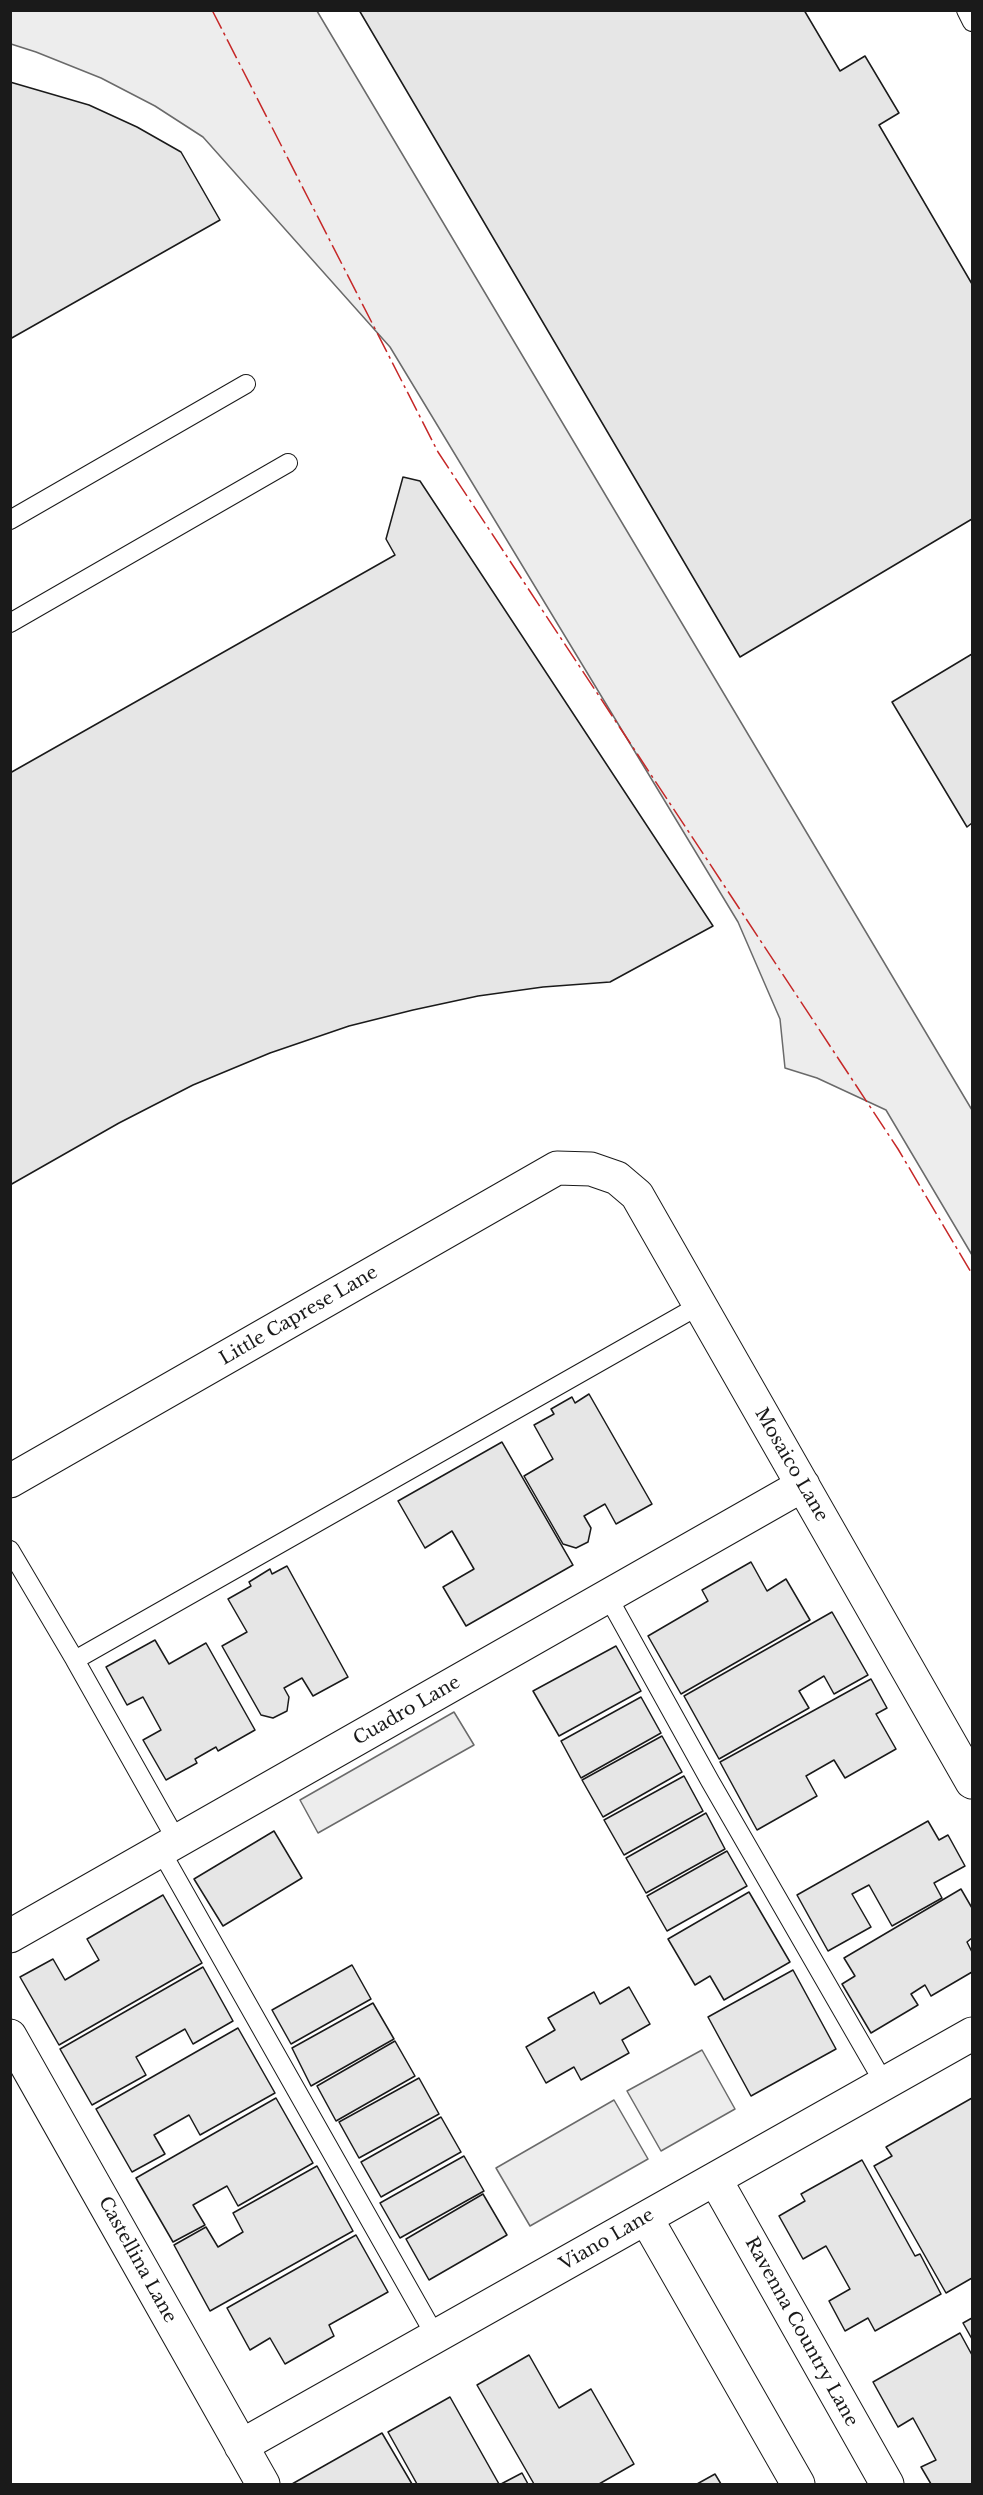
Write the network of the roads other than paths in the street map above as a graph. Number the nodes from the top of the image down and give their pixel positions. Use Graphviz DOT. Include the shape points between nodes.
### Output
graph roads {
  1 [pos="966,10"];
  2 [pos="972,22"];
  3 [pos="246,384"];
  4 [pos="288,463"];
  5 [pos="10,520"];
  6 [pos="10,623"];
  7 [pos="591,1169"];
  8 [pos="700,1305"];
  9 [pos="10,1481"];
  10 [pos="803,1485"];
  11 [pos="10,1550"];
  12 [pos="608,1596"];
  13 [pos="75,1660"];
  14 [pos="972,1782"];
  15 [pos="169,1846"];
  16 [pos="10,1936"];
  17 [pos="972,2034"];
  18 [pos="10,2036"];
  19 [pos="884,2084"];
  20 [pos="716,2178"];
  21 [pos="646,2218"];
  22 [pos="436,2337"];
  23 [pos="241,2446"];
  24 [pos="263,2484"];
  25 [pos="798,2484"];
  26 [pos="887,2484"];
  1 -- 2 [label="lane"];
  3 -- 5 [label="lane"];
  4 -- 6 [label="lane"];
  7 -- 8 [label="street, Mosaico Lane" via="617,1178 637,1195"];
  7 -- 9 [label="street, Little Caprese Lane" via="557,1168"];
  8 -- 10 [label="street, Mosaico Lane"];
  8 -- 13 [label="lane"];
  10 -- 12 [label="street, Cuadro Lane"];
  10 -- 14 [label="street, Mosaico Lane"];
  11 -- 13 [label="lane"];
  12 -- 15 [label="street, Cuadro Lane"];
  12 -- 19 [label="lane"];
  13 -- 15 [label="lane"];
  15 -- 16 [label="street, Cuadro Lane"];
  15 -- 22 [label="lane"];
  17 -- 19 [label="street, Viano Lane"];
  18 -- 23 [label="street, Castellina Lane"];
  19 -- 20 [label="street, Viano Lane"];
  20 -- 21 [label="street, Viano Lane"];
  20 -- 26 [label="street, Ravenna Country Lane"];
  21 -- 22 [label="street, Viano Lane"];
  21 -- 25 [label="street"];
  22 -- 23 [label="street, Viano Lane"];
  23 -- 24 [label="street, Castellina Lane"];
}
